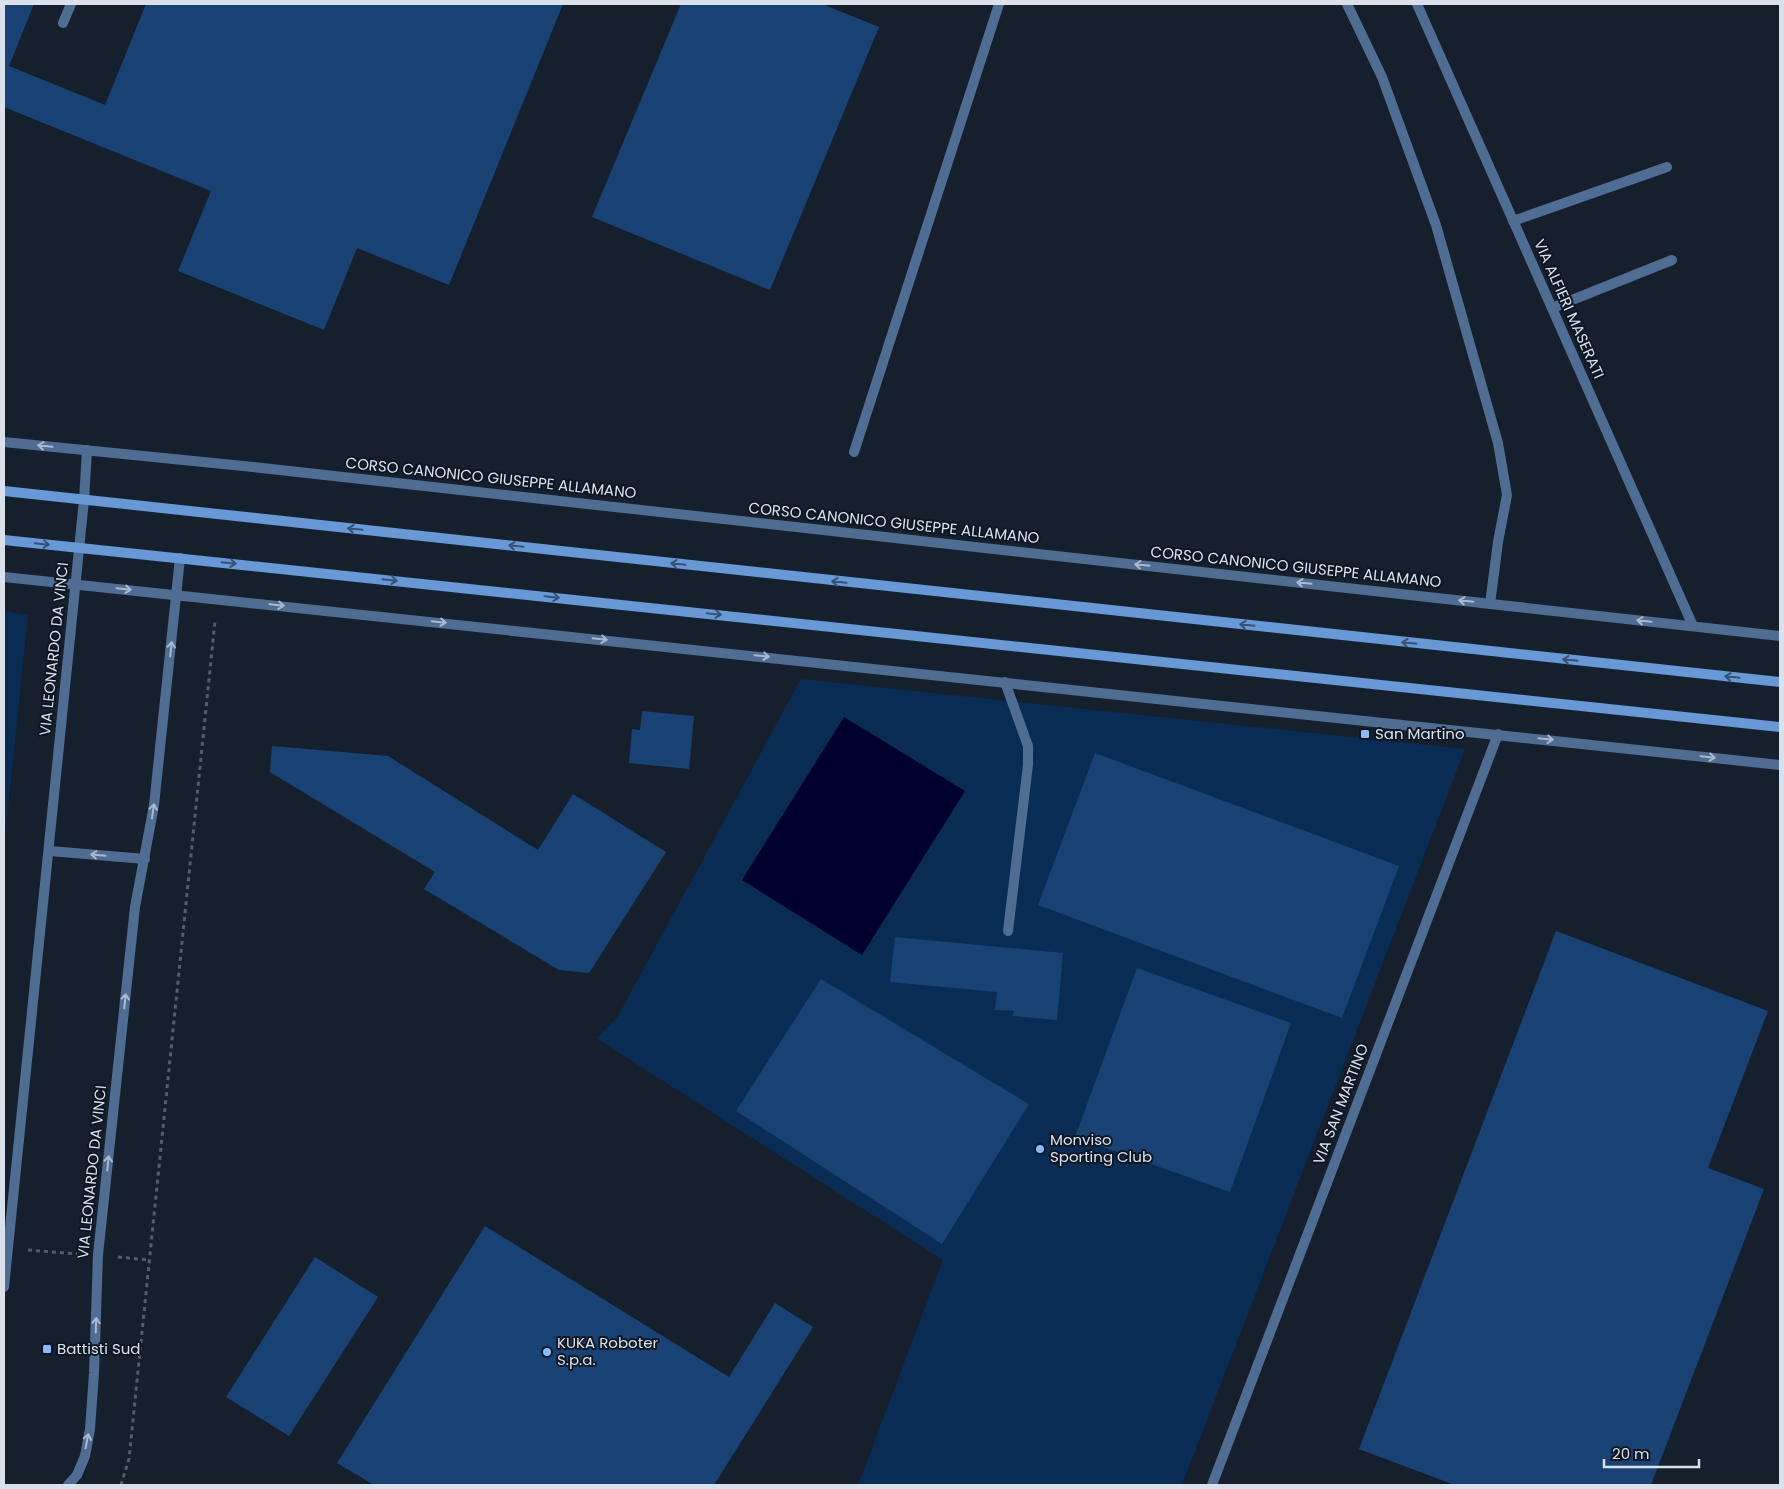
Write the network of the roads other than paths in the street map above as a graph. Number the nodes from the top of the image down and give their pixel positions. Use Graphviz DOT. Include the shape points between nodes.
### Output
graph roads {
  1 [pos="71,4"];
  2 [pos="999,4"];
  3 [pos="1347,4"];
  4 [pos="1417,4"];
  5 [pos="63,23"];
  6 [pos="1667,167"];
  7 [pos="1513,221"];
  8 [pos="1672,260"];
  9 [pos="1552,308"];
  10 [pos="4,442"];
  11 [pos="87,450"];
  12 [pos="854,452"];
  13 [pos="4,491"];
  14 [pos="84,500"];
  15 [pos="4,540"];
  16 [pos="79,548"];
  17 [pos="180,558"];
  18 [pos="4,577"];
  19 [pos="76,584"];
  20 [pos="176,594"];
  21 [pos="1490,604"];
  22 [pos="1693,626"];
  23 [pos="1780,636"];
  24 [pos="1005,682"];
  25 [pos="1780,682"];
  26 [pos="1780,727"];
  27 [pos="1498,734"];
  28 [pos="1780,765"];
  29 [pos="50,851"];
  30 [pos="145,859"];
  31 [pos="1008,932"];
  32 [pos="4,1287"];
  33 [pos="68,1485"];
  34 [pos="1212,1485"];
  1 -- 5 [label="street"];
  2 -- 12 [label="street"];
  3 -- 21 [label="street" via="1382,77 1436,225 1498,443 1507,495"];
  4 -- 7 [label="street, VIA ALFIERI MASERATI"];
  6 -- 7 [label="street"];
  7 -- 9 [label="street, VIA ALFIERI MASERATI"];
  8 -- 9 [label="street"];
  9 -- 22 [label="street, VIA ALFIERI MASERATI"];
  11 -- 10 [label="street, CORSO CANONICO GIUSEPPE ALLAMANO, one-way"];
  11 -- 14 [label="street, VIA LEONARDO DA VINCI"];
  21 -- 11 [label="street, CORSO CANONICO GIUSEPPE ALLAMANO, one-way"];
  13 -- 14 [label="main road"];
  14 -- 16 [label="street, VIA LEONARDO DA VINCI"];
  25 -- 14 [label="main road, one-way"];
  15 -- 16 [label="main road, one-way"];
  16 -- 17 [label="main road"];
  16 -- 19 [label="street, VIA LEONARDO DA VINCI"];
  17 -- 20 [label="street, VIA LEONARDO DA VINCI"];
  17 -- 26 [label="main road, one-way"];
  18 -- 19 [label="street"];
  19 -- 20 [label="street, one-way"];
  19 -- 29 [label="street, VIA LEONARDO DA VINCI"];
  20 -- 24 [label="street, one-way"];
  30 -- 20 [label="street, VIA LEONARDO DA VINCI, one-way" via="154,806"];
  22 -- 21 [label="street, CORSO CANONICO GIUSEPPE ALLAMANO, one-way"];
  22 -- 23 [label="street, CORSO CANONICO GIUSEPPE ALLAMANO"];
  24 -- 27 [label="street"];
  24 -- 31 [label="street" via="1028,746"];
  27 -- 28 [label="street, one-way"];
  27 -- 34 [label="street, VIA SAN MARTINO"];
  30 -- 29 [label="street, one-way"];
  29 -- 32 [label="street, VIA LEONARDO DA VINCI"];
  33 -- 30 [label="street, VIA LEONARDO DA VINCI, one-way" via="77,1475 90,1428 98,1255 135,907"];
}
